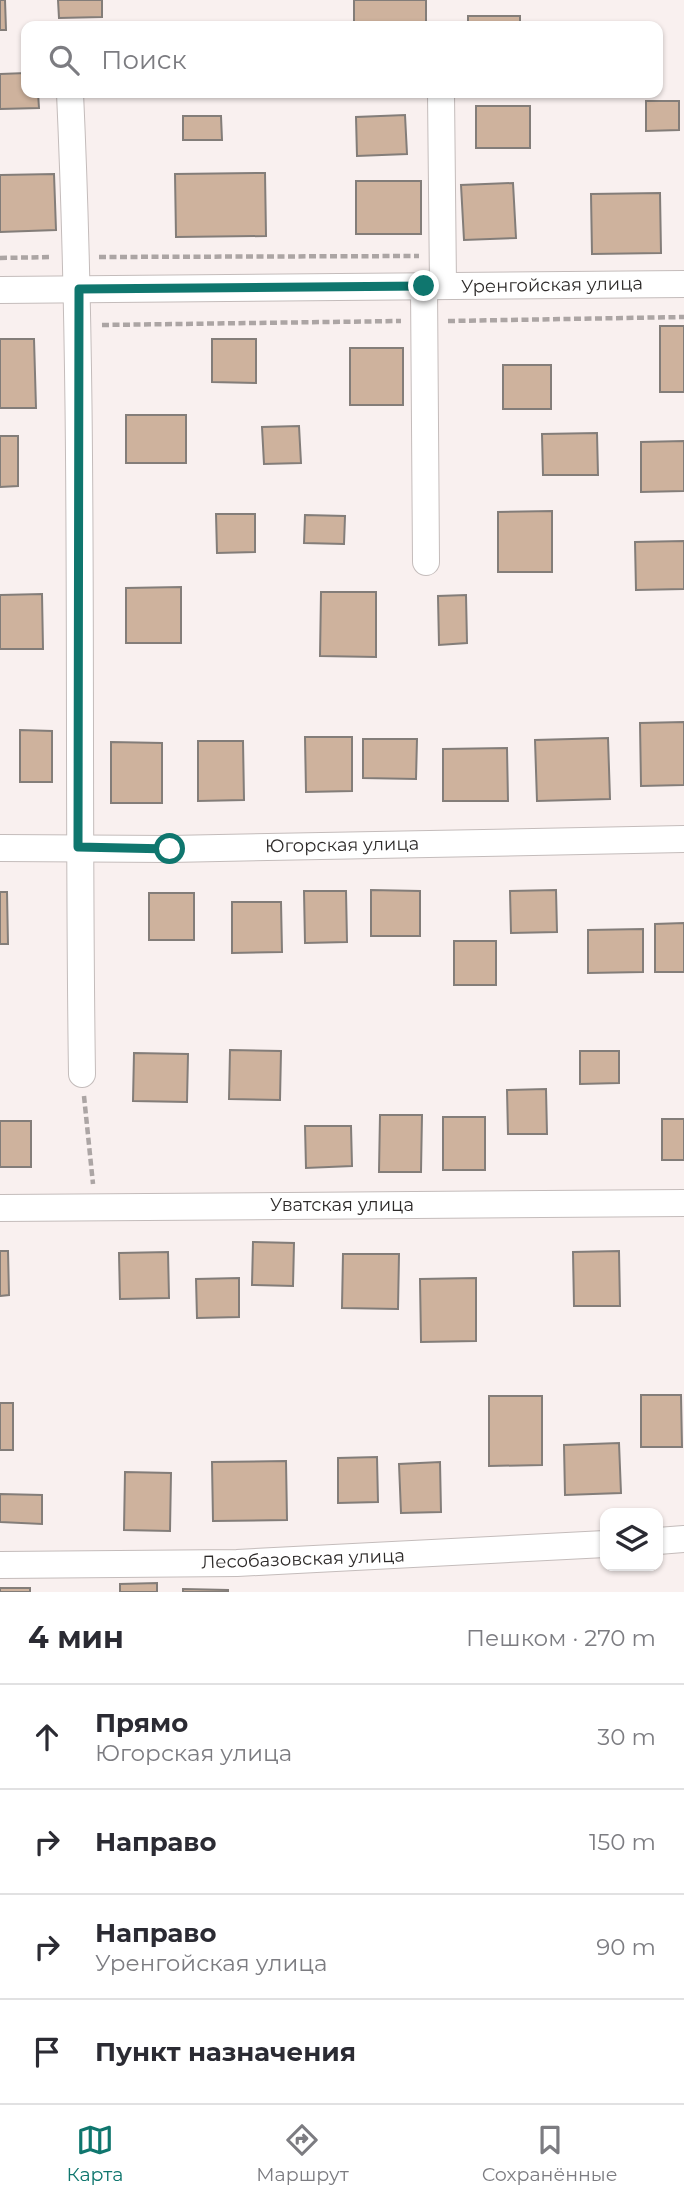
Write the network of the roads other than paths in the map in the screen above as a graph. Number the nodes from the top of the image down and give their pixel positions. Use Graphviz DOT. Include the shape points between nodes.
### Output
graph roads {
  1 [pos="70,98"];
  2 [pos="441,98"];
  3 [pos="437,279"];
  4 [pos="684,284"];
  5 [pos="79,289"];
  6 [pos="0,290"];
  7 [pos="426,562"];
  8 [pos="684,839"];
  9 [pos="78,847"];
  10 [pos="0,848"];
  11 [pos="82,1074"];
  12 [pos="684,1203"];
  13 [pos="0,1208"];
  14 [pos="684,1539"];
  15 [pos="663,1541"];
  16 [pos="600,1544"];
  17 [pos="0,1565"];
  1 -- 5 [label="street"];
  2 -- 3 [label="street"];
  3 -- 4 [label="street, Уренгойская улица"];
  3 -- 5 [label="street, Уренгойская улица"];
  3 -- 7 [label="street" via="425,321"];
  5 -- 6 [label="street, Уренгойская улица"];
  5 -- 9 [label="street"];
  8 -- 9 [label="street, Югорская улица"];
  9 -- 10 [label="street, Югорская улица"];
  9 -- 11 [label="street"];
  12 -- 13 [label="street, Уватская улица"];
  14 -- 15 [label="street"];
  16 -- 17 [label="street, Лесобазовская улица" via="237,1563"];
}
